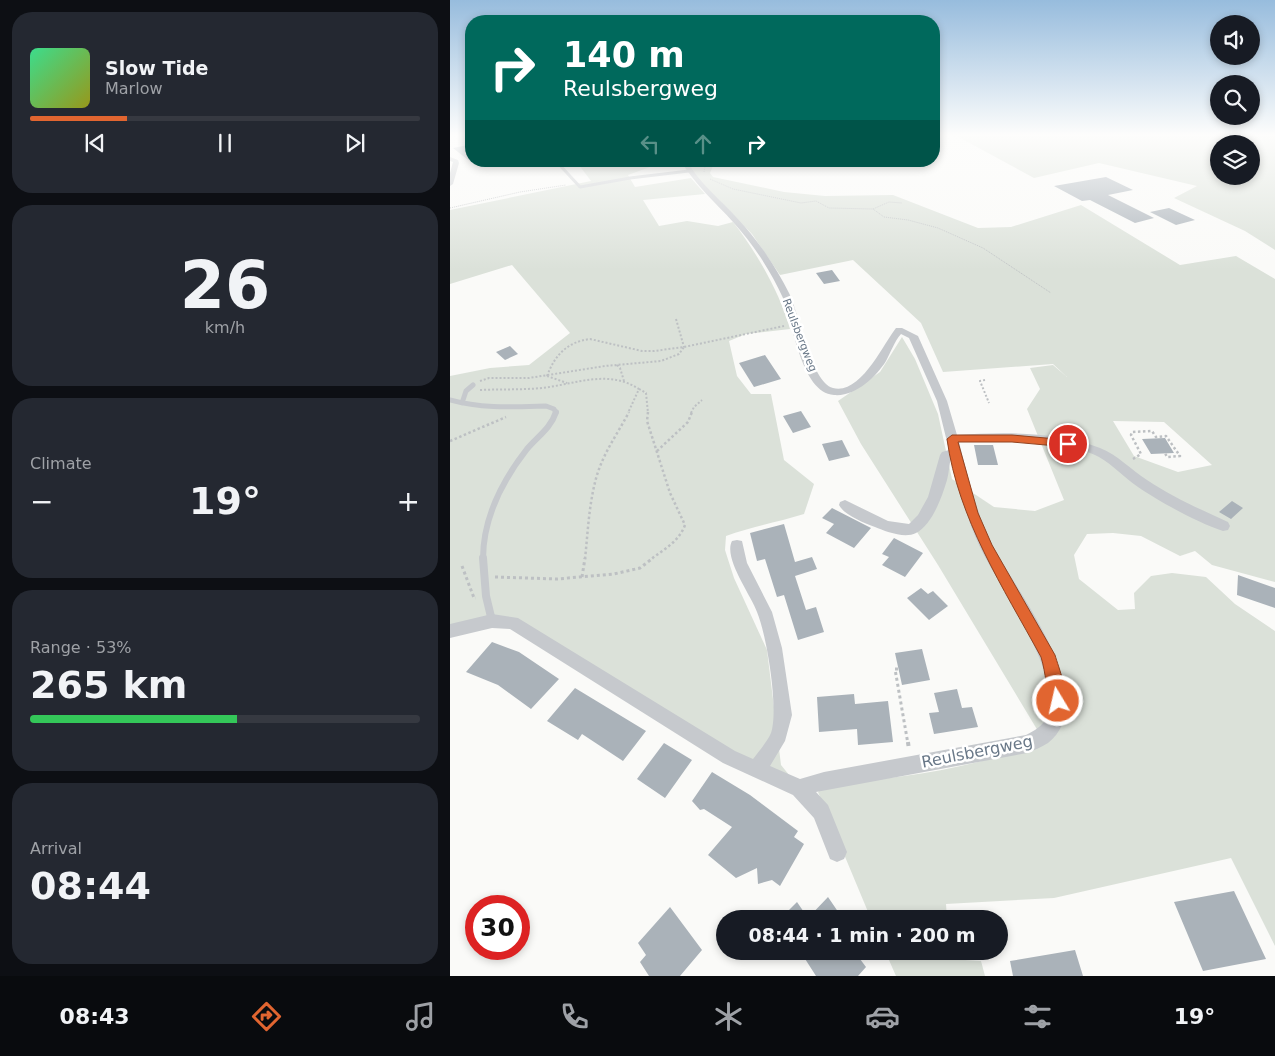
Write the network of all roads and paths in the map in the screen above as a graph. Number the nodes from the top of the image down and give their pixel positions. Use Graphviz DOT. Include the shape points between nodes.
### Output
graph roads {
  1 [pos="575,180"];
  2 [pos="622,180"];
  3 [pos="694,180"];
  4 [pos="712,180"];
  5 [pos="579,184"];
  6 [pos="902,202"];
  7 [pos="450,208"];
  8 [pos="873,209"];
  9 [pos="1051,294"];
  10 [pos="676,319"];
  11 [pos="795,324"];
  12 [pos="684,347"];
  13 [pos="617,365"];
  14 [pos="546,376"];
  15 [pos="985,380"];
  16 [pos="624,381"];
  17 [pos="569,384"];
  18 [pos="473,385"];
  19 [pos="638,389"];
  20 [pos="466,391"];
  21 [pos="450,400"];
  22 [pos="702,400"];
  23 [pos="462,403"];
  24 [pos="989,403"];
  25 [pos="507,417"];
  26 [pos="952,439"];
  27 [pos="450,441"];
  28 [pos="657,451"];
  29 [pos="954,453"];
  30 [pos="1165,453"];
  31 [pos="1133,459"];
  32 [pos="844,506"];
  33 [pos="1223,526"];
  34 [pos="737,545"];
  35 [pos="462,566"];
  36 [pos="483,576"];
  37 [pos="582,577"];
  38 [pos="487,602"];
  39 [pos="492,621"];
  40 [pos="450,631"];
  41 [pos="898,669"];
  42 [pos="912,764"];
  43 [pos="756,770"];
  44 [pos="800,788"];
  45 [pos="837,852"];
  1 -- 5 [label="lane"];
  2 -- 5 [label="lane" via="584,187"];
  3 -- 11 [label="street, Reulsbergweg" via="750,238 788,299"];
  4 -- 8 [label="path" via="733,189 801,203 816,201 829,208"];
  5 -- 7 [label="path" via="520,192"];
  6 -- 8 [label="path" via="888,202"];
  8 -- 9 [label="path" via="886,219 908,220 958,234"];
  10 -- 12 [label="path"];
  11 -- 12 [label="path"];
  11 -- 26 [label="street, Reulsbergweg" via="816,378 823,388 832,392 852,387 873,371 899,330 913,336 942,401"];
  12 -- 13 [label="path" via="679,354 661,361"];
  12 -- 14 [label="path" via="642,351 581,340 564,348 553,359"];
  13 -- 14 [label="path"];
  13 -- 16 [label="path"];
  14 -- 17 [label="path"];
  14 -- 18 [label="path" via="489,378"];
  15 -- 24 [label="path" via="980,381"];
  16 -- 17 [label="path" via="612,378"];
  16 -- 19 [label="path"];
  17 -- 20 [label="path"];
  18 -- 20 [label="lane"];
  19 -- 28 [label="path" via="646,393 647,421"];
  19 -- 37 [label="path" via="598,472"];
  20 -- 23 [label="lane"];
  21 -- 23 [label="lane"];
  22 -- 28 [label="path" via="694,407 688,422"];
  23 -- 36 [label="lane" via="483,407 541,405 556,412 552,422 515,465 500,490 485,528"];
  25 -- 27 [label="path"];
  26 -- 29 [label="street, Reulsbergweg"];
  26 -- 33 [label="street" via="1039,441 1094,450 1149,488"];
  28 -- 37 [label="path" via="670,493 685,524 682,534 640,568"];
  29 -- 32 [label="street" via="946,455 934,498 924,517 912,529 883,525"];
  29 -- 42 [label="street, Reulsbergweg" via="972,513 986,546 1048,655 1057,691 1057,710 1048,731 1035,741"];
  30 -- 31 [label="path" via="1168,457 1180,456 1166,436 1156,437 1152,431 1132,432 1141,454"];
  34 -- 43 [label="street" via="740,563 765,612 774,648 783,715 776,741"];
  35 -- 38 [label="path" via="474,598"];
  36 -- 37 [label="path"];
  36 -- 38 [label="lane"];
  38 -- 39 [label="lane"];
  39 -- 40 [label="street"];
  39 -- 43 [label="street" via="513,623 531,633 729,757"];
  41 -- 42 [label="path"];
  42 -- 44 [label="street, Reulsbergweg"];
  43 -- 44 [label="street"];
  44 -- 45 [label="street" via="821,812"];
}
